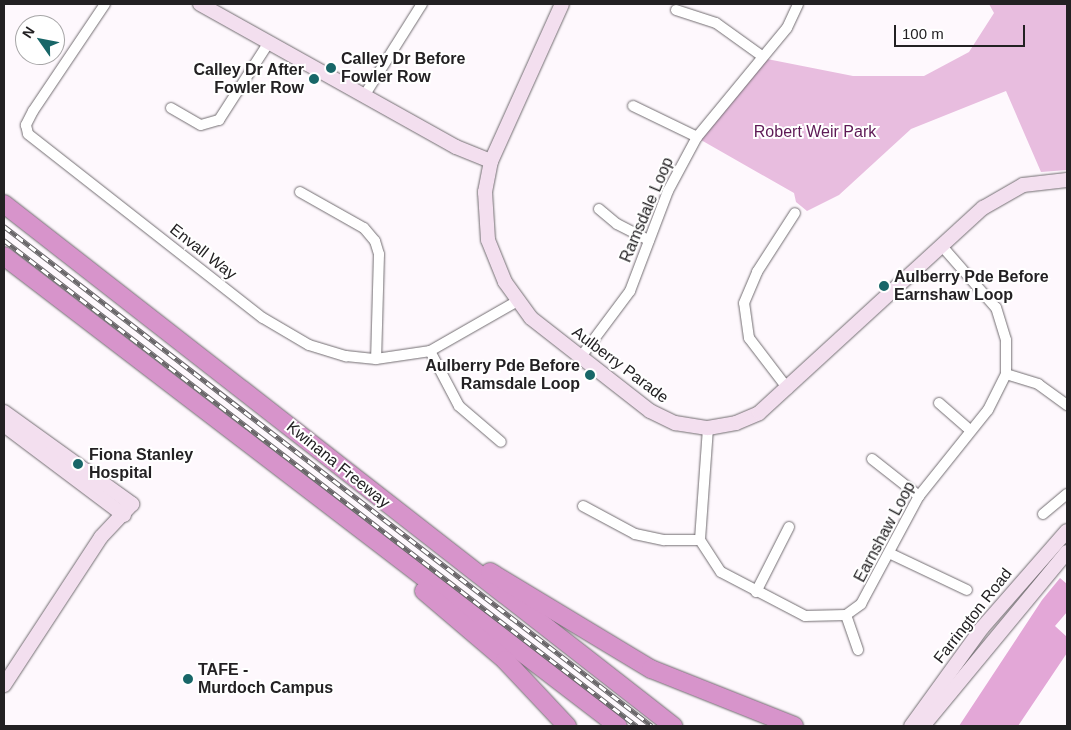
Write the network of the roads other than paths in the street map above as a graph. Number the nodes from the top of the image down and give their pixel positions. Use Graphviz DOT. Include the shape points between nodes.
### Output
graph roads {
  1 [pos="105,4"];
  2 [pos="200,4"];
  3 [pos="422,4"];
  4 [pos="562,4"];
  5 [pos="798,4"];
  6 [pos="676,10"];
  7 [pos="270,42"];
  8 [pos="762,56"];
  9 [pos="364,96"];
  10 [pos="633,106"];
  11 [pos="171,108"];
  12 [pos="697,137"];
  13 [pos="493,156"];
  14 [pos="1067,180"];
  15 [pos="300,192"];
  16 [pos="4,204"];
  17 [pos="599,209"];
  18 [pos="795,213"];
  19 [pos="649,240"];
  20 [pos="942,246"];
  21 [pos="4,256"];
  22 [pos="516,302"];
  23 [pos="430,351"];
  24 [pos="580,358"];
  25 [pos="376,359"];
  26 [pos="1006,374"];
  27 [pos="788,390"];
  28 [pos="939,403"];
  29 [pos="1067,404"];
  30 [pos="4,412"];
  31 [pos="4,425"];
  32 [pos="708,428"];
  33 [pos="970,430"];
  34 [pos="501,442"];
  35 [pos="872,458"];
  36 [pos="294,477"];
  37 [pos="1067,494"];
  38 [pos="919,496"];
  39 [pos="115,501"];
  40 [pos="583,506"];
  41 [pos="1043,514"];
  42 [pos="412,524"];
  43 [pos="789,528"];
  44 [pos="1067,531"];
  45 [pos="101,537"];
  46 [pos="700,540"];
  47 [pos="1067,552"];
  48 [pos="890,554"];
  49 [pos="968,590"];
  50 [pos="756,592"];
  51 [pos="846,615"];
  52 [pos="858,650"];
  53 [pos="4,685"];
  54 [pos="567,726"];
  55 [pos="618,726"];
  56 [pos="673,726"];
  57 [pos="793,726"];
  58 [pos="911,726"];
  59 [pos="923,726"];
  1 -- 25 [label="street, Envall Way" via="33,111 26,126 28,134 285,333 346,356"];
  2 -- 7 [label="main road"];
  3 -- 9 [label="street"];
  4 -- 13 [label="main road, Aulberry Parade"];
  5 -- 8 [label="street, Ramsdale Loop" via="787,28"];
  6 -- 8 [label="street" via="716,22"];
  7 -- 9 [label="main road"];
  7 -- 11 [label="street" via="219,120 201,125"];
  8 -- 12 [label="street, Ramsdale Loop"];
  9 -- 13 [label="main road" via="456,147"];
  10 -- 12 [label="street"];
  12 -- 19 [label="street, Ramsdale Loop" via="674,177"];
  13 -- 22 [label="main road, Aulberry Parade" via="485,200 488,240"];
  14 -- 20 [label="main road, Aulberry Parade" via="1034,182 1003,194"];
  15 -- 25 [label="street" via="364,228 375,240 379,254"];
  16 -- 42 [label="highway, Kwinana Freeway"];
  17 -- 19 [label="street" via="617,224"];
  18 -- 27 [label="street" via="751,282 744,308 749,338"];
  19 -- 24 [label="street, Ramsdale Loop" via="622,304"];
  20 -- 26 [label="street, Earnshaw Loop" via="996,308 1006,340"];
  20 -- 27 [label="main road, Aulberry Parade"];
  21 -- 36 [label="highway"];
  22 -- 23 [label="street, Envall Way"];
  22 -- 24 [label="main road, Aulberry Parade"];
  23 -- 25 [label="street, Envall Way"];
  23 -- 34 [label="street" via="459,406"];
  24 -- 32 [label="main road, Aulberry Parade" via="657,415"];
  26 -- 29 [label="street" via="1038,384"];
  26 -- 33 [label="street, Earnshaw Loop" via="995,399"];
  27 -- 32 [label="main road, Aulberry Parade" via="746,419"];
  28 -- 33 [label="street"];
  30 -- 39 [label="main road"];
  31 -- 39 [label="main road"];
  32 -- 46 [label="street"];
  33 -- 38 [label="street, Earnshaw Loop"];
  35 -- 38 [label="street"];
  36 -- 54 [label="highway" via="505,660"];
  36 -- 55 [label="highway"];
  37 -- 41 [label="street"];
  38 -- 48 [label="street, Earnshaw Loop"];
  39 -- 45 [label="main road"];
  39 -- 45 [label="main road" via="128,510"];
  40 -- 46 [label="street" via="634,534 664,540"];
  42 -- 56 [label="highway, Kwinana Freeway"];
  42 -- 57 [label="highway" via="651,669"];
  43 -- 50 [label="street"];
  44 -- 58 [label="main road, Farrington Road" via="982,628"];
  45 -- 53 [label="main road"];
  46 -- 50 [label="street" via="722,572"];
  47 -- 59 [label="main road, Farrington Road" via="993,637"];
  48 -- 49 [label="street"];
  48 -- 51 [label="street, Earnshaw Loop" via="873,588"];
  50 -- 51 [label="street" via="805,616"];
  51 -- 52 [label="street"];
}
